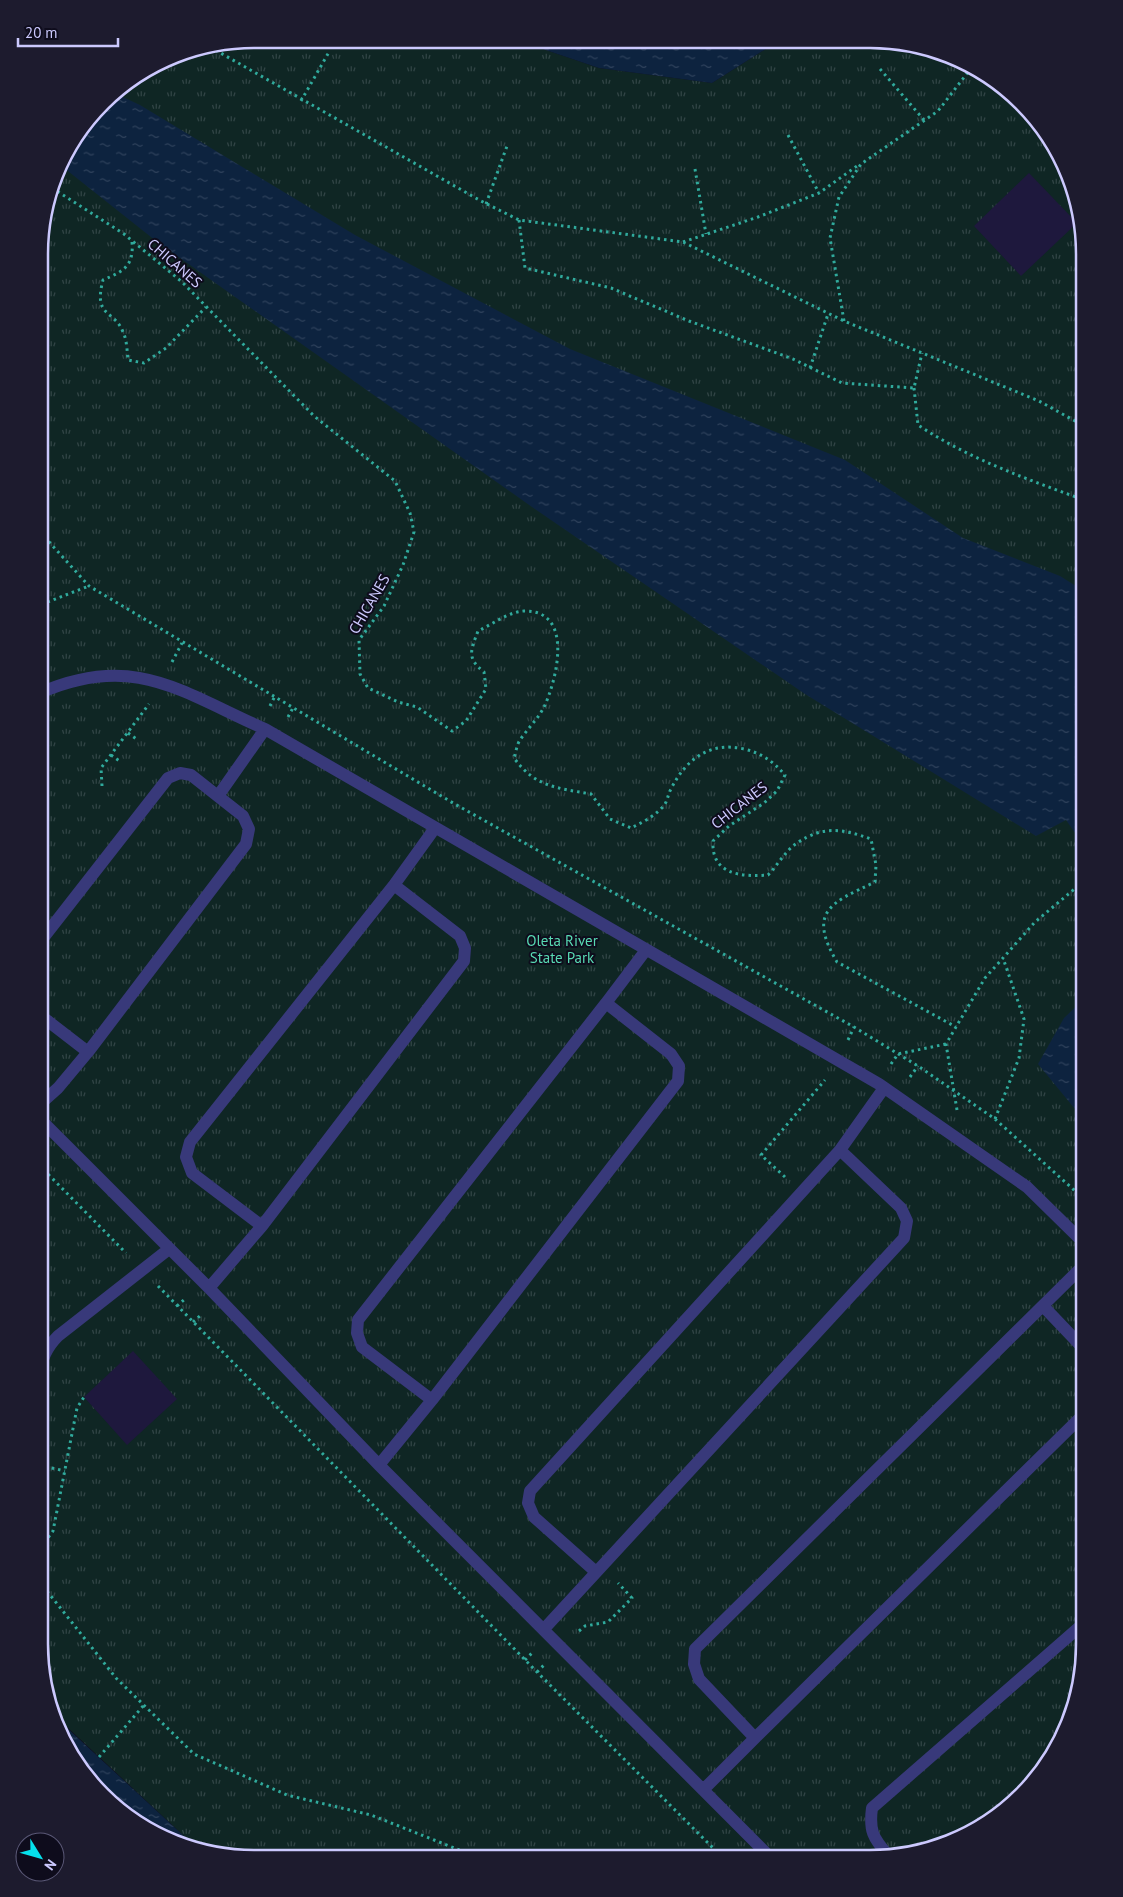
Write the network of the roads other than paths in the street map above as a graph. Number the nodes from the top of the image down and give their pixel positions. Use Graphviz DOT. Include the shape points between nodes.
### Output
graph roads {
  1 [pos="48,690"];
  2 [pos="265,729"];
  3 [pos="218,796"];
  4 [pos="435,828"];
  5 [pos="394,885"];
  6 [pos="48,932"];
  7 [pos="646,950"];
  8 [pos="606,1003"];
  9 [pos="48,1021"];
  10 [pos="88,1052"];
  11 [pos="881,1086"];
  12 [pos="48,1097"];
  13 [pos="48,1127"];
  14 [pos="840,1150"];
  15 [pos="262,1226"];
  16 [pos="1076,1235"];
  17 [pos="168,1249"];
  18 [pos="1076,1273"];
  19 [pos="209,1288"];
  20 [pos="1043,1306"];
  21 [pos="1076,1340"];
  22 [pos="48,1346"];
  23 [pos="432,1400"];
  24 [pos="1076,1422"];
  25 [pos="379,1465"];
  26 [pos="596,1572"];
  27 [pos="544,1630"];
  28 [pos="1076,1630"];
  29 [pos="756,1738"];
  30 [pos="703,1790"];
  31 [pos="883,1849"];
  32 [pos="763,1850"];
  1 -- 2 [label="street" via="94,676 125,674 162,682"];
  2 -- 3 [label="street"];
  2 -- 4 [label="street"];
  3 -- 6 [label="street" via="191,775 180,773 168,778"];
  3 -- 10 [label="street" via="243,816 249,829 246,844"];
  4 -- 5 [label="street"];
  4 -- 7 [label="street"];
  5 -- 15 [label="street" via="460,936 465,948 464,961"];
  5 -- 15 [label="street" via="190,1142 186,1157 192,1173"];
  7 -- 8 [label="street"];
  7 -- 11 [label="street"];
  8 -- 23 [label="street" via="671,1054 679,1066 678,1081"];
  8 -- 23 [label="street" via="358,1320 357,1333 362,1347"];
  9 -- 10 [label="street"];
  10 -- 12 [label="street"];
  11 -- 14 [label="street"];
  11 -- 16 [label="street" via="1027,1187"];
  13 -- 17 [label="street"];
  14 -- 26 [label="street" via="901,1208 907,1222 904,1238"];
  14 -- 26 [label="street" via="530,1490 528,1503 534,1517"];
  15 -- 19 [label="street"];
  17 -- 19 [label="street"];
  17 -- 22 [label="street"];
  18 -- 20 [label="street"];
  19 -- 25 [label="street"];
  20 -- 21 [label="street"];
  20 -- 29 [label="street" via="695,1649 694,1664 699,1679"];
  23 -- 25 [label="street"];
  24 -- 29 [label="street"];
  25 -- 27 [label="street"];
  26 -- 27 [label="street"];
  27 -- 30 [label="street"];
  28 -- 31 [label="street" via="872,1808 870,1825 875,1840"];
  29 -- 30 [label="street"];
  30 -- 32 [label="street"];
}
